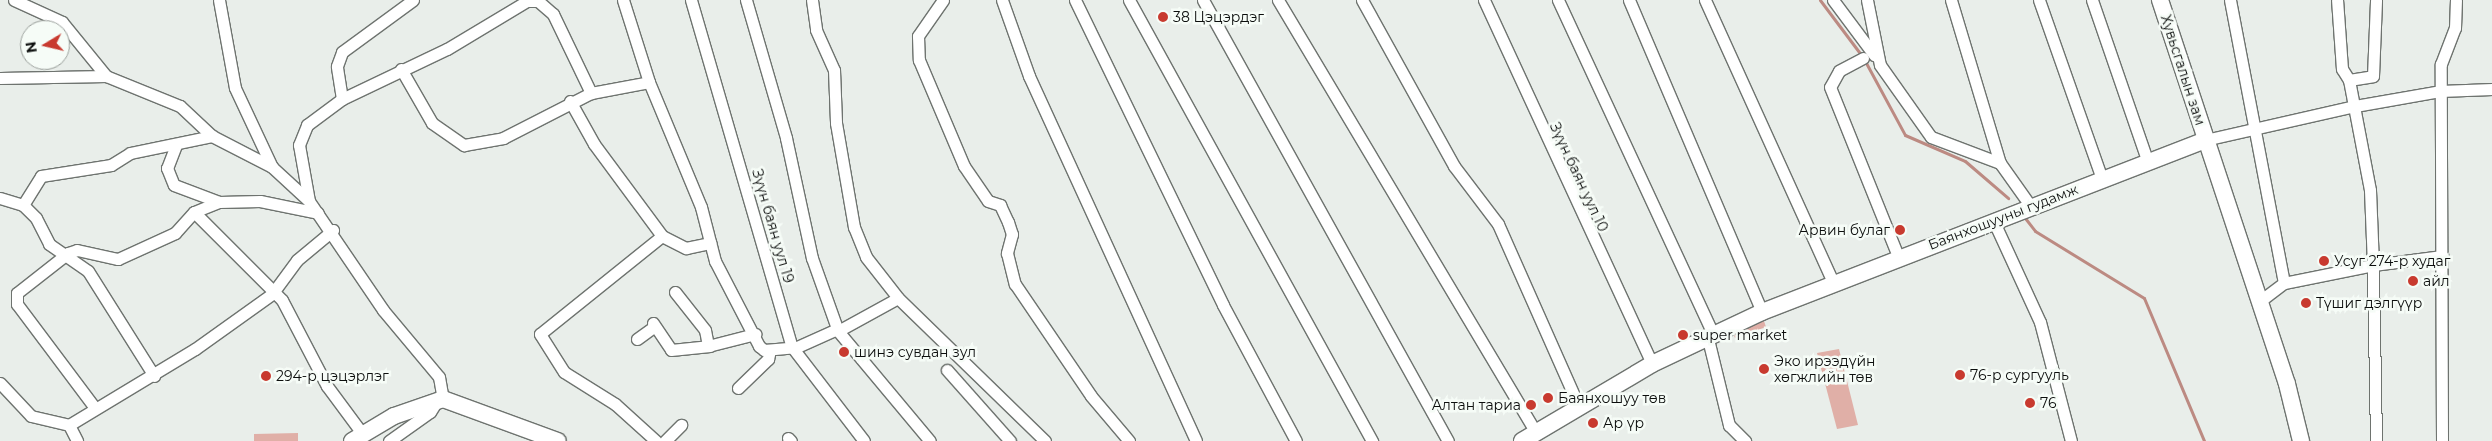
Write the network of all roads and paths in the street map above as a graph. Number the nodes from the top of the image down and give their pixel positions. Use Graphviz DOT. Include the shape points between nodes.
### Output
graph roads {
  1 [pos="14,0"];
  2 [pos="219,0"];
  3 [pos="413,0"];
  4 [pos="622,0"];
  5 [pos="691,0"];
  6 [pos="746,0"];
  7 [pos="812,0"];
  8 [pos="944,0"];
  9 [pos="1002,0"];
  10 [pos="1075,0"];
  11 [pos="1129,0"];
  12 [pos="1203,0"];
  13 [pos="1278,0"];
  14 [pos="1362,0"];
  15 [pos="1484,0"];
  16 [pos="1558,0"];
  17 [pos="1629,0"];
  18 [pos="1705,0"];
  19 [pos="1833,0"];
  20 [pos="1867,0"];
  21 [pos="1951,0"];
  22 [pos="2039,0"];
  23 [pos="2092,0"];
  24 [pos="2160,0"];
  25 [pos="2230,0"];
  26 [pos="2337,0"];
  27 [pos="2376,0"];
  28 [pos="2456,0"];
  29 [pos="1863,58"];
  30 [pos="1880,65"];
  31 [pos="401,69"];
  32 [pos="106,76"];
  33 [pos="0,78"];
  34 [pos="2349,80"];
  35 [pos="648,82"];
  36 [pos="2492,89"];
  37 [pos="2440,91"];
  38 [pos="591,93"];
  39 [pos="342,99"];
  40 [pos="570,101"];
  41 [pos="2354,106"];
  42 [pos="2254,128"];
  43 [pos="212,136"];
  44 [pos="2205,140"];
  45 [pos="176,144"];
  46 [pos="2147,160"];
  47 [pos="2000,163"];
  48 [pos="272,167"];
  49 [pos="2102,179"];
  50 [pos="0,198"];
  51 [pos="309,201"];
  52 [pos="219,202"];
  53 [pos="22,205"];
  54 [pos="2023,211"];
  55 [pos="194,212"];
  56 [pos="318,213"];
  57 [pos="1994,222"];
  58 [pos="333,230"];
  59 [pos="662,236"];
  60 [pos="710,243"];
  61 [pos="68,253"];
  62 [pos="1898,256"];
  63 [pos="2442,256"];
  64 [pos="2373,265"];
  65 [pos="2284,283"];
  66 [pos="1834,284"];
  67 [pos="675,292"];
  68 [pos="272,294"];
  69 [pos="898,298"];
  70 [pos="2260,301"];
  71 [pos="1762,312"];
  72 [pos="837,330"];
  73 [pos="755,334"];
  74 [pos="1711,337"];
  75 [pos="637,339"];
  76 [pos="710,346"];
  77 [pos="792,347"];
  78 [pos="770,350"];
  79 [pos="1652,364"];
  80 [pos="946,370"];
  81 [pos="154,376"];
  82 [pos="0,383"];
  83 [pos="738,388"];
  84 [pos="440,400"];
  85 [pos="1579,407"];
  86 [pos="94,408"];
  87 [pos="70,425"];
  88 [pos="681,425"];
  89 [pos="1536,431"];
  90 [pos="534,436"];
  91 [pos="357,437"];
  92 [pos="77,441"];
  93 [pos="389,441"];
  94 [pos="558,441"];
  95 [pos="656,441"];
  96 [pos="665,441"];
  97 [pos="864,441"];
  98 [pos="930,441"];
  99 [pos="1010,441"];
  100 [pos="1045,441"];
  101 [pos="1129,441"];
  102 [pos="1196,441"];
  103 [pos="1296,441"];
  104 [pos="1372,441"];
  105 [pos="1448,441"];
  106 [pos="1522,441"];
  107 [pos="1745,441"];
  108 [pos="2072,441"];
  109 [pos="2301,441"];
  110 [pos="2376,441"];
  111 [pos="2442,441"];
  1 -- 32 [label="street" via="62,22"];
  2 -- 48 [label="street" via="235,88"];
  3 -- 39 [label="street" via="342,52 337,66"];
  4 -- 35 [label="street"];
  5 -- 77 [label="street, Зүүн баян уул 19"];
  6 -- 72 [label="street" via="786,138 812,258"];
  7 -- 69 [label="street" via="816,30 834,70 836,123 854,227 866,257"];
  8 -- 101 [label="street" via="918,36 919,60 964,166 988,201 1000,205 1008,222 1012,234 1007,253 1016,284 1091,396"];
  9 -- 102 [label="street" via="1029,76"];
  10 -- 103 [label="street" via="1223,305"];
  11 -- 104 [label="street"];
  12 -- 105 [label="street"];
  13 -- 89 [label="street"];
  14 -- 85 [label="street" via="1454,166 1498,224"];
  15 -- 79 [label="street, Зүүн баян уул 10"];
  16 -- 74 [label="street"];
  17 -- 71 [label="street"];
  18 -- 66 [label="street"];
  19 -- 30 [label="street"];
  20 -- 30 [label="street"];
  21 -- 47 [label="street"];
  22 -- 49 [label="street"];
  23 -- 46 [label="street"];
  24 -- 44 [label="street, Хувьсгалын зам"];
  25 -- 42 [label="street"];
  26 -- 34 [label="street" via="2342,69"];
  27 -- 34 [label="street" via="2373,76"];
  28 -- 37 [label="street" via="2455,28 2443,52"];
  29 -- 62 [label="street" via="1839,71 1830,86"];
  30 -- 47 [label="street" via="1931,137"];
  31 -- 38 [label="street" via="447,49 520,5 538,1 553,14"];
  31 -- 39 [label="street"];
  31 -- 40 [label="street" via="432,124 464,145 503,138"];
  32 -- 33 [label="street"];
  32 -- 43 [label="street" via="180,106"];
  34 -- 41 [label="street"];
  35 -- 38 [label="street"];
  35 -- 60 [label="street" via="701,207"];
  36 -- 37 [label="street"];
  37 -- 41 [label="street"];
  37 -- 63 [label="street"];
  38 -- 40 [label="street"];
  39 -- 51 [label="street" via="316,117 300,136"];
  40 -- 59 [label="street" via="594,144"];
  41 -- 42 [label="street"];
  41 -- 64 [label="street" via="2370,190"];
  42 -- 44 [label="street"];
  42 -- 65 [label="street"];
  43 -- 45 [label="street"];
  43 -- 48 [label="street"];
  44 -- 46 [label="street, Баянхошууны гудамж"];
  44 -- 70 [label="street"];
  45 -- 52 [label="street" via="167,168 174,185"];
  45 -- 53 [label="street" via="130,153 112,165 41,176"];
  46 -- 49 [label="street, Баянхошууны гудамж"];
  47 -- 54 [label="street"];
  48 -- 51 [label="street"];
  49 -- 54 [label="street, Баянхошууны гудамж"];
  50 -- 53 [label="street"];
  51 -- 56 [label="street"];
  52 -- 55 [label="street"];
  52 -- 56 [label="street" via="260,201"];
  53 -- 61 [label="street" via="36,218 49,244"];
  54 -- 57 [label="street, Баянхошууны гудамж"];
  55 -- 61 [label="street" via="175,233 118,259 77,250"];
  55 -- 68 [label="street"];
  56 -- 58 [label="street"];
  57 -- 62 [label="street, Баянхошууны гудамж"];
  57 -- 108 [label="street" via="2040,322"];
  58 -- 68 [label="street" via="297,260"];
  58 -- 84 [label="street" via="383,310 439,377"];
  59 -- 60 [label="street" via="686,248"];
  59 -- 95 [label="street" via="540,334 564,372 615,404"];
  60 -- 73 [label="street" via="730,292"];
  61 -- 81 [label="street" via="88,271"];
  61 -- 86 [label="street" via="16,298"];
  62 -- 66 [label="street, Баянхошууны гудамж"];
  63 -- 64 [label="street"];
  63 -- 111 [label="street"];
  64 -- 65 [label="street"];
  64 -- 110 [label="street"];
  65 -- 70 [label="street"];
  66 -- 71 [label="street, Баянхошууны гудамж"];
  67 -- 76 [label="street" via="705,330"];
  68 -- 81 [label="street"];
  68 -- 91 [label="street" via="282,300 326,386"];
  69 -- 72 [label="street"];
  69 -- 100 [label="street"];
  70 -- 109 [label="street"];
  71 -- 74 [label="street, Баянхошууны гудамж"];
  72 -- 77 [label="street"];
  72 -- 98 [label="street"];
  73 -- 76 [label="street"];
  73 -- 78 [label="street" via="759,346"];
  74 -- 79 [label="street, Баянхошууны гудамж"];
  74 -- 107 [label="street" via="1729,425"];
  75 -- 76 [label="street" via="653,326 671,350"];
  77 -- 78 [label="street"];
  77 -- 97 [label="street, Зүүн баян уул 19"];
  78 -- 83 [label="street" via="768,359"];
  79 -- 85 [label="street, Баянхошууны гудамж"];
  80 -- 99 [label="street"];
  81 -- 86 [label="street"];
  82 -- 87 [label="street" via="31,416"];
  84 -- 90 [label="street"];
  84 -- 91 [label="street"];
  84 -- 93 [label="street" via="430,412"];
  85 -- 89 [label="street, Баянхошууны гудамж"];
  86 -- 87 [label="street"];
  87 -- 92 [label="street"];
  88 -- 96 [label="street"];
  89 -- 106 [label="street, Баянхошууны гудамж"];
  90 -- 94 [label="street"];
}
